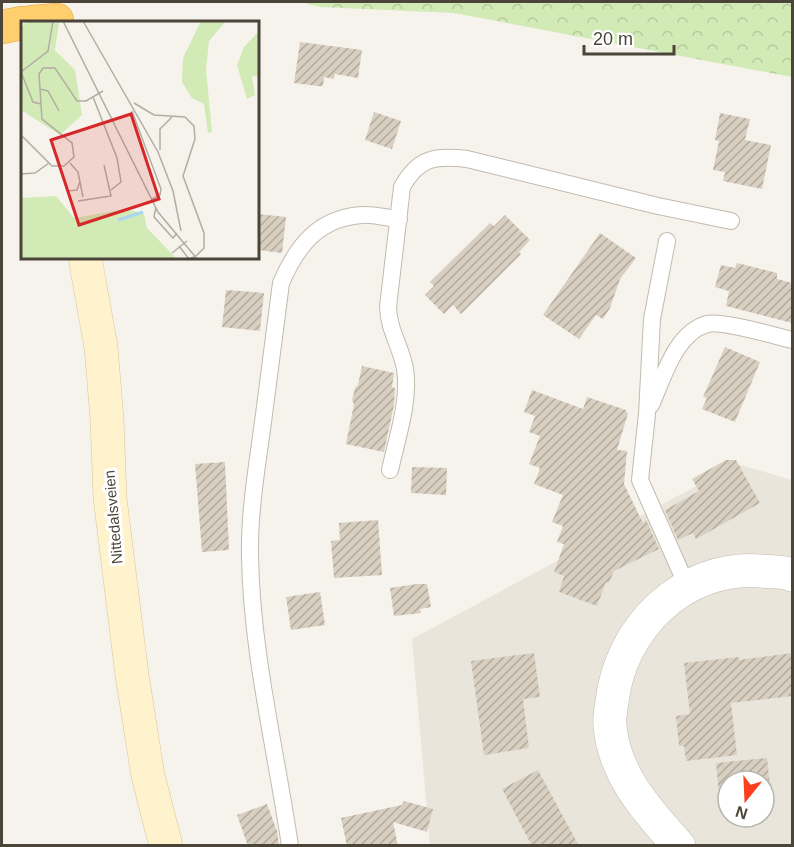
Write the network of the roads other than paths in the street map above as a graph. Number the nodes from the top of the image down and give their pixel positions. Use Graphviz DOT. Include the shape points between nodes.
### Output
graph roads {
  1 [pos="21,23"];
  2 [pos="2,27"];
  3 [pos="399,219"];
  4 [pos="730,221"];
  5 [pos="667,241"];
  6 [pos="85,260"];
  7 [pos="792,340"];
  8 [pos="647,414"];
  9 [pos="390,470"];
  10 [pos="792,575"];
  11 [pos="687,586"];
  12 [pos="148,776"];
  13 [pos="144,846"];
  14 [pos="166,846"];
  15 [pos="290,846"];
  16 [pos="679,846"];
  1 -- 2 [label="highway"];
  3 -- 4 [label="lane" via="402,188 410,173 434,158 450,156"];
  3 -- 9 [label="lane" via="388,323 402,357 405,382"];
  3 -- 15 [label="lane" via="363,215 325,226 309,236 281,283 253,492 250,559 256,648"];
  5 -- 8 [label="lane" via="652,319"];
  6 -- 12 [label="main road, Nittedalsveien" via="101,347 113,534"];
  7 -- 8 [label="lane" via="709,323 693,330 678,348"];
  8 -- 11 [label="lane" via="640,480"];
  10 -- 11 [label="street" via="749,570 720,574"];
  11 -- 16 [label="street" via="639,628 623,656 610,724 615,754 633,790"];
  12 -- 13 [label="main road, Nittedalsveien"];
  12 -- 14 [label="main road, Nittedalsveien"];
}
